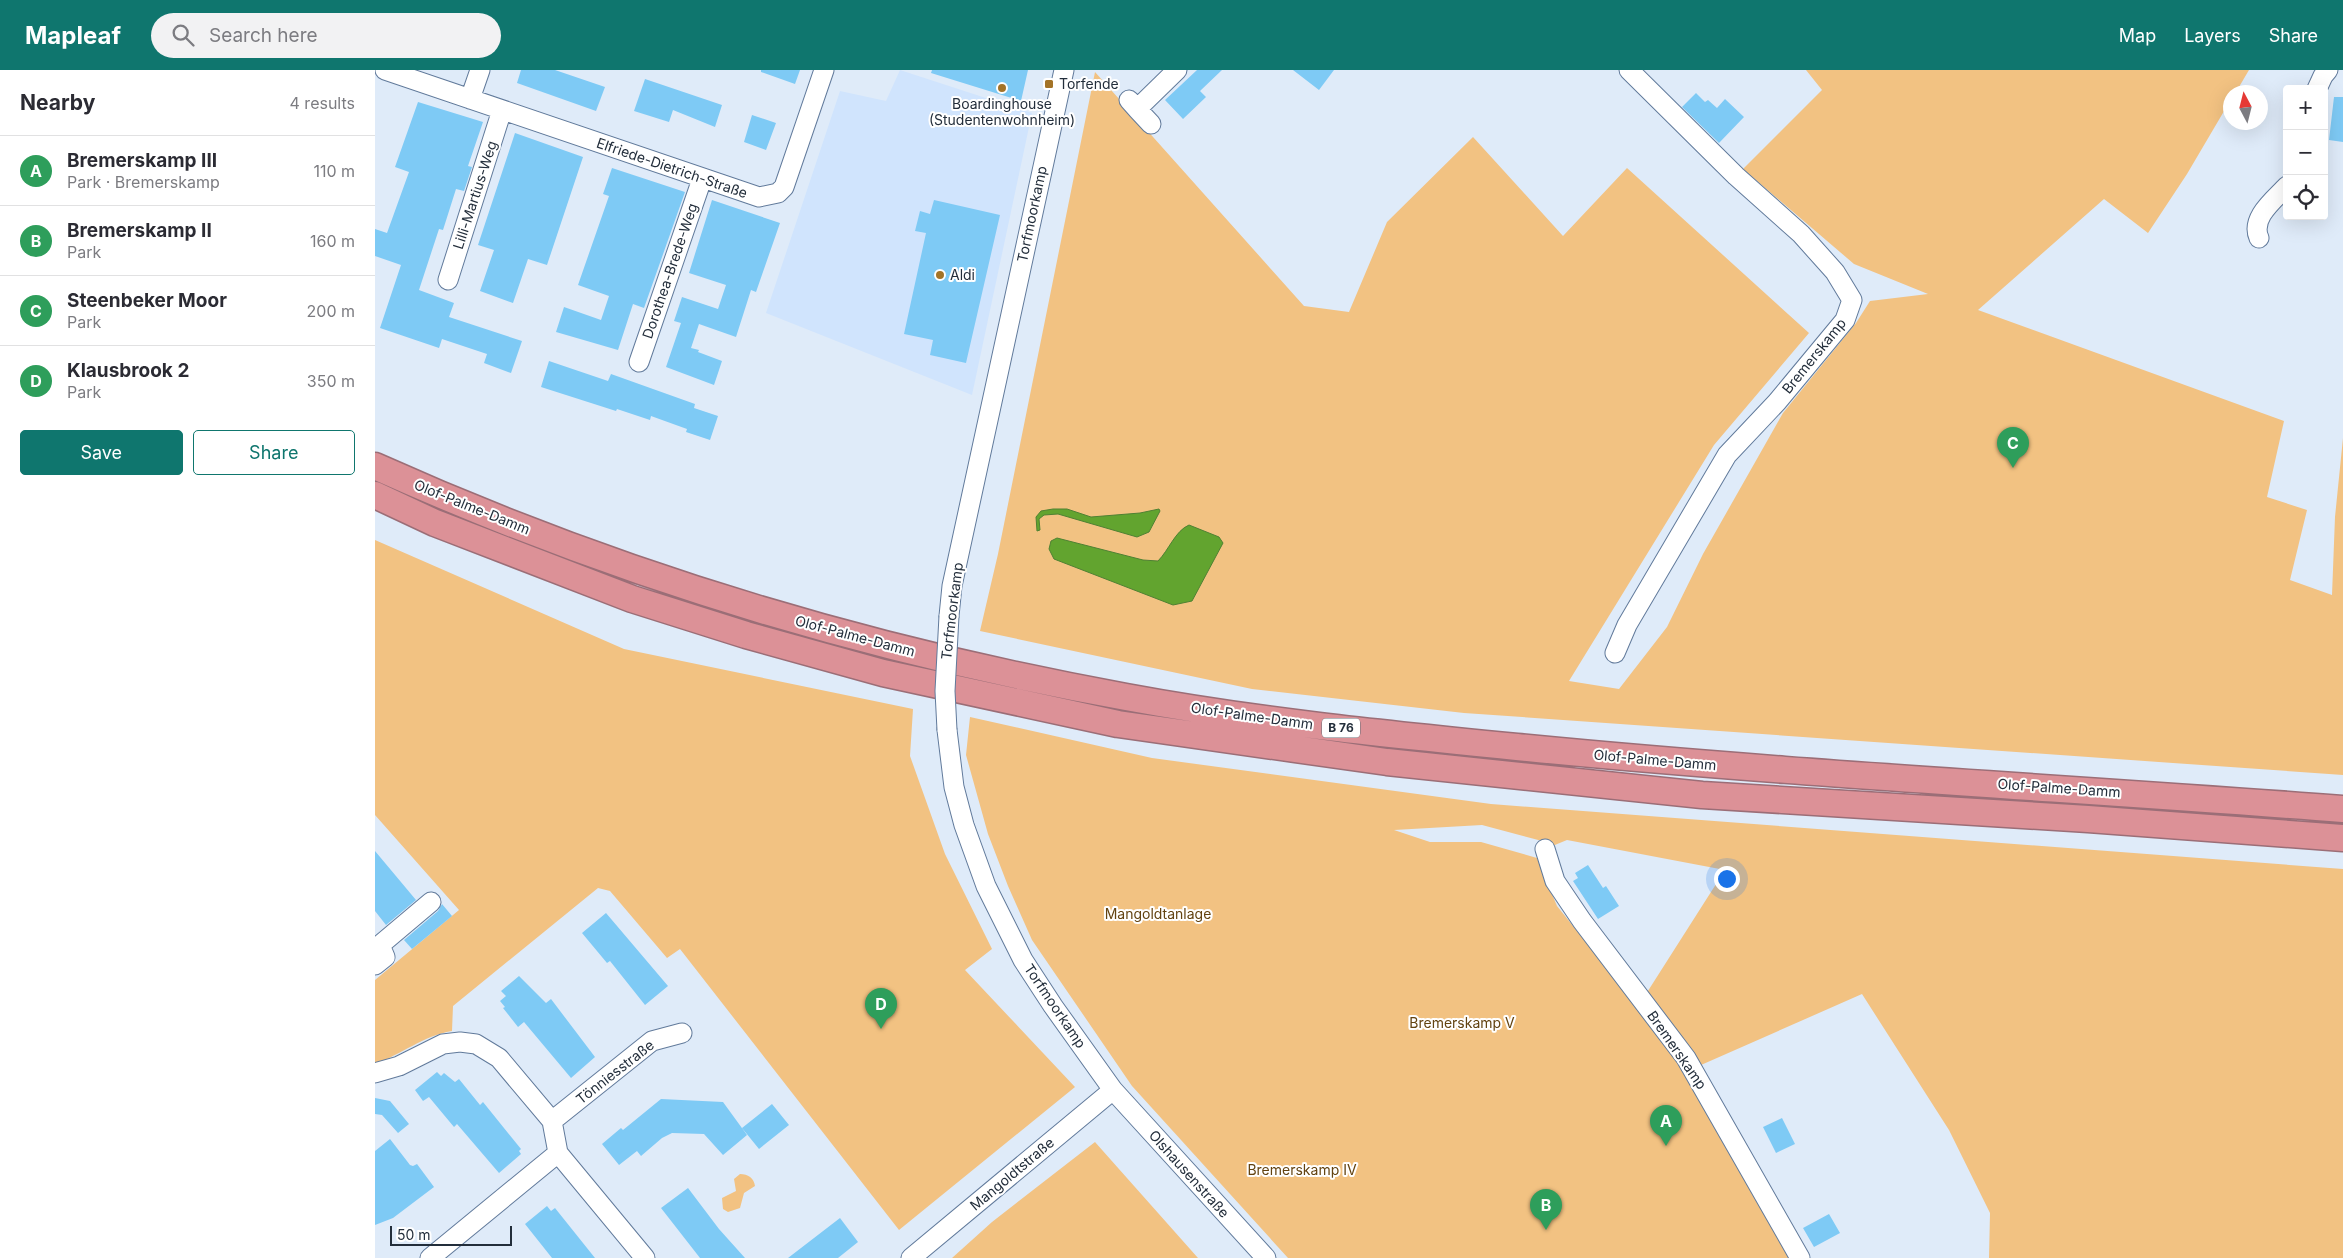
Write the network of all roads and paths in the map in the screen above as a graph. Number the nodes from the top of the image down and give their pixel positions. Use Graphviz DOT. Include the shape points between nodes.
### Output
graph roads {
  1 [pos="385,70"];
  2 [pos="480,70"];
  3 [pos="824,70"];
  4 [pos="1064,70"];
  5 [pos="1177,70"];
  6 [pos="1629,70"];
  7 [pos="2328,70"];
  8 [pos="2319,85"];
  9 [pos="470,99"];
  10 [pos="502,110"];
  11 [pos="1151,124"];
  12 [pos="702,179"];
  13 [pos="2283,190"];
  14 [pos="2259,238"];
  15 [pos="448,280"];
  16 [pos="639,362"];
  17 [pos="375,466"];
  18 [pos="375,495"];
  19 [pos="1615,653"];
  20 [pos="2343,809"];
  21 [pos="2343,838"];
  22 [pos="1545,849"];
  23 [pos="431,902"];
  24 [pos="380,961"];
  25 [pos="682,1033"];
  26 [pos="375,1073"];
  27 [pos="1113,1090"];
  28 [pos="552,1121"];
  29 [pos="559,1153"];
  30 [pos="430,1258"];
  31 [pos="645,1258"];
  32 [pos="911,1258"];
  33 [pos="1266,1258"];
  34 [pos="1800,1258"];
  1 -- 9 [label="street, Elfriede-Dietrich-Straße"];
  2 -- 9 [label="street"];
  3 -- 12 [label="street, Elfriede-Dietrich-Straße" via="784,187 778,193 759,197"];
  4 -- 27 [label="street, Torfmoorkamp, bridge" via="952,586 945,690 954,787 986,886 1023,960"];
  5 -- 11 [label="street" via="1133,105"];
  6 -- 19 [label="street, Bremerskamp" via="1801,234 1835,272 1851,300 1845,320 1777,402 1727,455 1627,625"];
  7 -- 8 [label="street"];
  9 -- 10 [label="street, Elfriede-Dietrich-Straße"];
  10 -- 12 [label="street, Elfriede-Dietrich-Straße"];
  10 -- 15 [label="street, Lilli-Martius-Weg"];
  12 -- 16 [label="street, Dorothea-Brede-Weg"];
  13 -- 14 [label="street" via="2260,216 2256,224"];
  17 -- 20 [label="highway, Olof-Palme-Damm / B 76" via="555,541 783,617 893,647 1128,698 1388,734 1691,764"];
  18 -- 21 [label="highway, Olof-Palme-Damm / B 76" via="435,523 632,599 746,635 883,673 1118,724 1387,762 1702,795"];
  22 -- 34 [label="street, Bremerskamp" via="1555,881 1686,1058"];
  23 -- 24 [label="street" via="380,945"];
  25 -- 28 [label="street, Tönniesstraße" via="651,1041"];
  26 -- 28 [label="street" via="399,1066 443,1044 476,1044 499,1058"];
  27 -- 32 [label="street, Mangoldtstraße"];
  27 -- 33 [label="street, Olshausenstraße"];
  28 -- 29 [label="street"];
  29 -- 30 [label="street"];
  29 -- 31 [label="street"];
}
